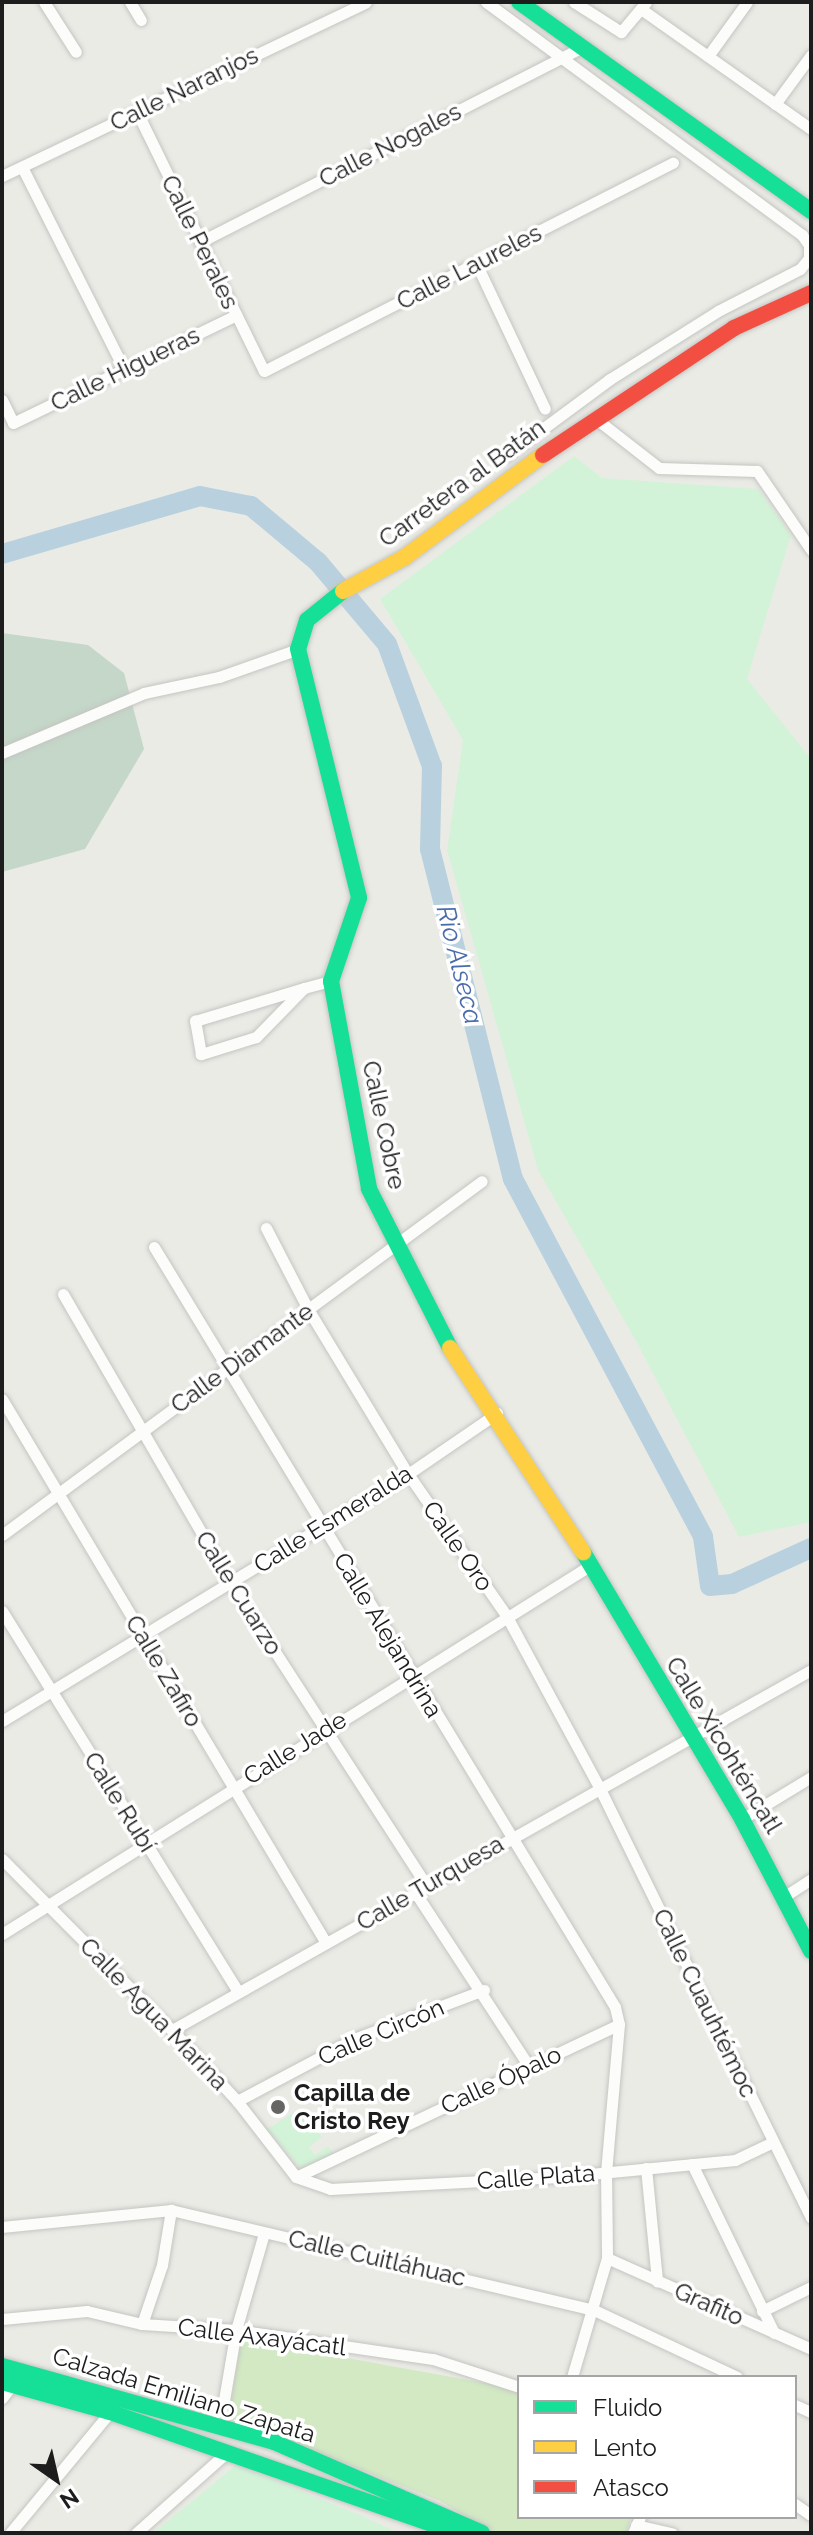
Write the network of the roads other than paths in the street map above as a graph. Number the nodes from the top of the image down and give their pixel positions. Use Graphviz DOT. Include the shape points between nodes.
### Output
graph roads {
  1 [pos="44,2"];
  2 [pos="130,2"];
  3 [pos="366,2"];
  4 [pos="486,2"];
  5 [pos="519,2"];
  6 [pos="574,2"];
  7 [pos="747,2"];
  8 [pos="643,6"];
  9 [pos="141,20"];
  10 [pos="581,48"];
  11 [pos="76,52"];
  12 [pos="811,55"];
  13 [pos="708,56"];
  14 [pos="561,58"];
  15 [pos="775,104"];
  16 [pos="137,112"];
  17 [pos="811,129"];
  18 [pos="673,163"];
  19 [pos="22,167"];
  20 [pos="2,176"];
  21 [pos="811,211"];
  22 [pos="200,242"];
  23 [pos="476,263"];
  24 [pos="811,293"];
  25 [pos="236,315"];
  26 [pos="124,369"];
  27 [pos="264,371"];
  28 [pos="2,400"];
  29 [pos="545,409"];
  30 [pos="595,418"];
  31 [pos="555,420"];
  32 [pos="565,439"];
  33 [pos="506,456"];
  34 [pos="811,550"];
  35 [pos="298,649"];
  36 [pos="2,753"];
  37 [pos="331,981"];
  38 [pos="304,988"];
  39 [pos="482,1181"];
  40 [pos="266,1228"];
  41 [pos="395,1245"];
  42 [pos="154,1247"];
  43 [pos="63,1294"];
  44 [pos="308,1309"];
  45 [pos="226,1370"];
  46 [pos="2,1399"];
  47 [pos="497,1413"];
  48 [pos="143,1431"];
  49 [pos="408,1474"];
  50 [pos="59,1494"];
  51 [pos="321,1527"];
  52 [pos="2,1535"];
  53 [pos="591,1565"];
  54 [pos="230,1582"];
  55 [pos="2,1611"];
  56 [pos="506,1615"];
  57 [pos="143,1635"];
  58 [pos="811,1670"];
  59 [pos="412,1675"];
  60 [pos="51,1691"];
  61 [pos="2,1721"];
  62 [pos="324,1730"];
  63 [pos="689,1736"];
  64 [pos="811,1777"];
  65 [pos="232,1786"];
  66 [pos="599,1787"];
  67 [pos="742,1819"];
  68 [pos="511,1837"];
  69 [pos="144,1841"];
  70 [pos="2,1859"];
  71 [pos="811,1879"];
  72 [pos="421,1888"];
  73 [pos="785,1896"];
  74 [pos="46,1903"];
  75 [pos="2,1934"];
  76 [pos="326,1943"];
  77 [pos="811,1951"];
  78 [pos="484,1990"];
  79 [pos="238,1992"];
  80 [pos="619,2024"];
  81 [pos="172,2030"];
  82 [pos="529,2066"];
  83 [pos="237,2101"];
  84 [pos="773,2142"];
  85 [pos="692,2164"];
  86 [pos="646,2168"];
  87 [pos="606,2172"];
  88 [pos="296,2177"];
  89 [pos="171,2210"];
  90 [pos="811,2218"];
  91 [pos="2,2227"];
  92 [pos="264,2233"];
  93 [pos="607,2258"];
  94 [pos="657,2281"];
  95 [pos="811,2287"];
  96 [pos="594,2310"];
  97 [pos="762,2311"];
  98 [pos="2,2319"];
  99 [pos="142,2324"];
  100 [pos="236,2330"];
  101 [pos="774,2334"];
  102 [pos="811,2349"];
  103 [pos="2,2366"];
  104 [pos="573,2375"];
  105 [pos="733,2375"];
  106 [pos="517,2386"];
  107 [pos="5,2388"];
  108 [pos="224,2400"];
  109 [pos="110,2412"];
  110 [pos="226,2453"];
  111 [pos="637,2525"];
  112 [pos="10,2533"];
  113 [pos="136,2533"];
  114 [pos="458,2533"];
  115 [pos="482,2533"];
  116 [pos="672,2533"];
  1 -- 11 [label="street"];
  2 -- 9 [label="street"];
  3 -- 16 [label="street, Calle Naranjos"];
  4 -- 14 [label="street"];
  5 -- 10 [label="street"];
  6 -- 8 [label="street" via="621,32"];
  7 -- 13 [label="street"];
  8 -- 13 [label="street"];
  10 -- 14 [label="street, Calle Nogales"];
  10 -- 21 [label="street"];
  12 -- 15 [label="street"];
  13 -- 15 [label="street"];
  14 -- 22 [label="street, Calle Nogales"];
  14 -- 31 [label="street" via="802,235 809,258 800,269 718,311 610,379"];
  15 -- 17 [label="street"];
  16 -- 19 [label="street, Calle Naranjos"];
  16 -- 22 [label="street, Calle Perales"];
  18 -- 23 [label="street, Calle Laureles"];
  19 -- 20 [label="street, Calle Naranjos"];
  19 -- 26 [label="street"];
  22 -- 25 [label="street, Calle Perales"];
  23 -- 27 [label="street, Calle Laureles"];
  23 -- 29 [label="street"];
  24 -- 30 [label="street, Carretera al Batán" via="734,328"];
  25 -- 26 [label="street, Calle Higueras"];
  25 -- 27 [label="street, Calle Perales"];
  26 -- 28 [label="street, Calle Higueras" via="13,423"];
  30 -- 32 [label="street, Carretera al Batán"];
  30 -- 34 [label="street" via="659,468 757,471"];
  31 -- 32 [label="street"];
  31 -- 33 [label="street"];
  32 -- 35 [label="street, Carretera al Batán" via="405,557 328,599 307,620"];
  35 -- 36 [label="street" via="219,677 144,693"];
  35 -- 37 [label="street, Calle Cobre" via="359,898"];
  37 -- 38 [label="street"];
  37 -- 41 [label="street, Calle Cobre" via="369,1189"];
  38 -- 38 [label="street" via="195,1021 201,1054 256,1037"];
  39 -- 41 [label="street, Calle Diamante"];
  40 -- 44 [label="street, Calle Oro"];
  41 -- 44 [label="street, Calle Diamante"];
  41 -- 47 [label="street, Calle Cobre" via="437,1327"];
  42 -- 45 [label="street, Calle Alejandrina"];
  43 -- 48 [label="street, Calle Cuarzo"];
  44 -- 45 [label="street, Calle Diamante"];
  44 -- 49 [label="street, Calle Oro"];
  45 -- 48 [label="street, Calle Diamante"];
  45 -- 51 [label="street, Calle Alejandrina"];
  46 -- 50 [label="street, Calle Zafiro"];
  47 -- 49 [label="street, Calle Esmeralda"];
  47 -- 53 [label="street, Calle Cobre"];
  48 -- 50 [label="street, Calle Diamante"];
  48 -- 54 [label="street, Calle Cuarzo"];
  49 -- 51 [label="street, Calle Esmeralda"];
  49 -- 56 [label="street, Calle Oro"];
  50 -- 52 [label="street, Calle Diamante"];
  50 -- 57 [label="street, Calle Zafiro"];
  51 -- 54 [label="street, Calle Esmeralda"];
  51 -- 59 [label="street, Calle Alejandrina"];
  53 -- 56 [label="street, Calle Jade"];
  53 -- 63 [label="street, Calle Xicohténcatl"];
  54 -- 57 [label="street, Calle Esmeralda"];
  54 -- 62 [label="street, Calle Cuarzo"];
  55 -- 60 [label="street, Calle Rubí"];
  56 -- 59 [label="street, Calle Jade"];
  56 -- 66 [label="street, Calle Oro"];
  57 -- 60 [label="street, Calle Esmeralda"];
  57 -- 65 [label="street, Calle Zafiro"];
  58 -- 63 [label="street, Calle Turquesa"];
  59 -- 62 [label="street, Calle Jade"];
  59 -- 68 [label="street, Calle Alejandrina"];
  60 -- 61 [label="street, Calle Esmeralda"];
  60 -- 69 [label="street, Calle Rubí"];
  62 -- 65 [label="street, Calle Jade"];
  62 -- 72 [label="street, Calle Cuarzo"];
  63 -- 66 [label="street, Calle Turquesa"];
  63 -- 67 [label="street, Calle Xicohténcatl"];
  64 -- 67 [label="street"];
  65 -- 69 [label="street, Calle Jade"];
  65 -- 76 [label="street, Calle Zafiro"];
  66 -- 68 [label="street, Calle Turquesa"];
  66 -- 84 [label="street, Calle Cuauhtémoc"];
  67 -- 73 [label="street, Calle Xicohténcatl"];
  68 -- 72 [label="street, Calle Turquesa"];
  68 -- 80 [label="street, Calle Alejandrina" via="615,2007"];
  69 -- 74 [label="street, Calle Jade"];
  69 -- 79 [label="street, Calle Rubí"];
  70 -- 74 [label="street, Calle Agua Marina"];
  71 -- 73 [label="street"];
  72 -- 76 [label="street, Calle Turquesa"];
  72 -- 78 [label="street, Calle Cuarzo"];
  73 -- 77 [label="street, Calle Xicohténcatl"];
  74 -- 75 [label="street, Calle Jade"];
  74 -- 81 [label="street, Calle Agua Marina"];
  76 -- 79 [label="street, Calle Turquesa"];
  78 -- 82 [label="street, Calle Cuarzo"];
  78 -- 83 [label="street, Calle Circón" via="354,2039"];
  79 -- 81 [label="street, Calle Turquesa"];
  80 -- 82 [label="street, Calle Ópalo"];
  80 -- 87 [label="street"];
  81 -- 83 [label="street, Calle Agua Marina"];
  82 -- 88 [label="street, Calle Ópalo"];
  83 -- 88 [label="street, Calle Agua Marina"];
  84 -- 85 [label="street, Calle Plata" via="735,2160"];
  84 -- 90 [label="street, Calle Cuauhtémoc"];
  85 -- 86 [label="street, Calle Plata"];
  85 -- 97 [label="street"];
  86 -- 87 [label="street, Calle Plata"];
  86 -- 94 [label="street"];
  87 -- 88 [label="street, Calle Plata" via="330,2189"];
  87 -- 93 [label="street"];
  89 -- 91 [label="street, Calle Cuitláhuac"];
  89 -- 92 [label="street, Calle Cuitláhuac"];
  89 -- 99 [label="street" via="162,2265"];
  92 -- 96 [label="street, Calle Cuitláhuac"];
  92 -- 100 [label="street"];
  93 -- 94 [label="street, Grafito"];
  93 -- 96 [label="street"];
  94 -- 101 [label="street, Grafito"];
  95 -- 97 [label="street"];
  96 -- 104 [label="street"];
  96 -- 105 [label="street, Calle Cuitláhuac"];
  97 -- 101 [label="street"];
  98 -- 99 [label="street, Calle Axayácatl" via="87,2311"];
  99 -- 100 [label="street, Calle Axayácatl"];
  100 -- 106 [label="street, Calle Axayácatl" via="433,2359"];
  100 -- 108 [label="street"];
  101 -- 102 [label="street, Grafito"];
  103 -- 115 [label="street, Calzada Emiliano Zapata" via="274,2442"];
  107 -- 109 [label="street, Calzada Emiliano Zapata"];
  109 -- 110 [label="street, Calzada Emiliano Zapata"];
  109 -- 112 [label="street"];
  110 -- 113 [label="street"];
  110 -- 114 [label="street, Calzada Emiliano Zapata"];
  111 -- 116 [label="street"];
}
